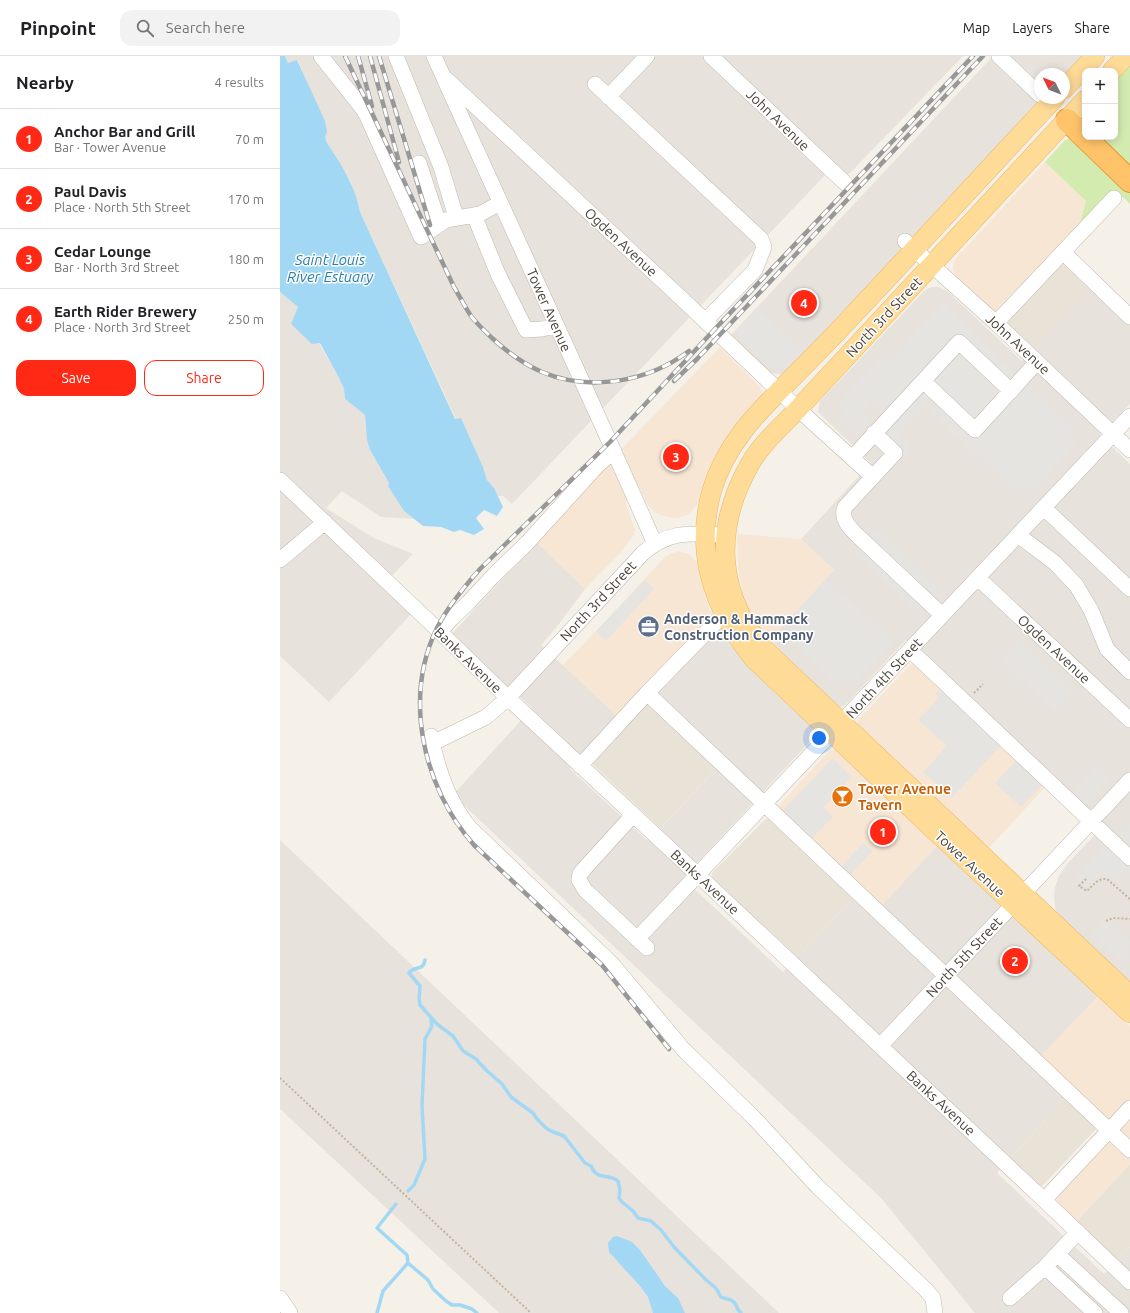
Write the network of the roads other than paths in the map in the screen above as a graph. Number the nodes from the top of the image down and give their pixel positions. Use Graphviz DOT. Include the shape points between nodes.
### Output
graph roads {
  1 [pos="321,56"];
  2 [pos="396,56"];
  3 [pos="434,56"];
  4 [pos="647,56"];
  5 [pos="711,56"];
  6 [pos="999,56"];
  7 [pos="1095,56"];
  8 [pos="1126,56"];
  9 [pos="1115,68"];
  10 [pos="443,76"];
  11 [pos="1070,83"];
  12 [pos="595,84"];
  13 [pos="1034,87"];
  14 [pos="608,97"];
  15 [pos="1082,103"];
  16 [pos="1042,104"];
  17 [pos="1052,104"];
  18 [pos="1067,120"];
  19 [pos="419,163"];
  20 [pos="1130,181"];
  21 [pos="845,183"];
  22 [pos="1114,198"];
  23 [pos="500,203"];
  24 [pos="474,215"];
  25 [pos="456,217"];
  26 [pos="441,223"];
  27 [pos="910,245"];
  28 [pos="1063,252"];
  29 [pos="932,265"];
  30 [pos="1130,317"];
  31 [pos="705,321"];
  32 [pos="996,323"];
  33 [pos="556,326"];
  34 [pos="1037,362"];
  35 [pos="923,381"];
  36 [pos="779,391"];
  37 [pos="1011,391"];
  38 [pos="798,409"];
  39 [pos="1130,416"];
  40 [pos="874,433"];
  41 [pos="1113,434"];
  42 [pos="1130,450"];
  43 [pos="614,451"];
  44 [pos="852,458"];
  45 [pos="873,477"];
  46 [pos="280,480"];
  47 [pos="1044,508"];
  48 [pos="324,522"];
  49 [pos="705,535"];
  50 [pos="726,535"];
  51 [pos="1018,535"];
  52 [pos="655,544"];
  53 [pos="280,560"];
  54 [pos="978,578"];
  55 [pos="1130,589"];
  56 [pos="724,614"];
  57 [pos="942,615"];
  58 [pos="440,632"];
  59 [pos="910,650"];
  60 [pos="1130,672"];
  61 [pos="647,693"];
  62 [pos="508,698"];
  63 [pos="1130,720"];
  64 [pos="837,727"];
  65 [pos="580,766"];
  66 [pos="1130,780"];
  67 [pos="764,804"];
  68 [pos="633,815"];
  69 [pos="1091,822"];
  70 [pos="1130,858"];
  71 [pos="698,875"];
  72 [pos="1018,899"];
  73 [pos="946,976"];
  74 [pos="1130,994"];
  75 [pos="1130,1013"];
  76 [pos="880,1046"];
  77 [pos="1130,1108"];
  78 [pos="1110,1130"];
  79 [pos="1130,1150"];
  80 [pos="1044,1200"];
  81 [pos="1078,1232"];
  82 [pos="1057,1254"];
  83 [pos="1044,1267"];
  84 [pos="1130,1282"];
  85 [pos="280,1298"];
  86 [pos="1010,1298"];
  87 [pos="290,1313"];
  88 [pos="935,1313"];
  89 [pos="1095,1313"];
  90 [pos="1121,1313"];
  1 -- 26 [label="street" via="367,116 421,236"];
  2 -- 25 [label="street" via="441,167"];
  3 -- 10 [label="street, Tower Avenue"];
  4 -- 14 [label="street"];
  5 -- 21 [label="street, John Avenue"];
  6 -- 13 [label="street"];
  7 -- 11 [label="main road"];
  8 -- 9 [label="main road"];
  10 -- 23 [label="street, Tower Avenue"];
  10 -- 31 [label="street, Ogden Avenue"];
  12 -- 14 [label="street"];
  14 -- 31 [label="street" via="761,239 764,247 755,270"];
  15 -- 18 [label="main road, North 3rd Street"];
  16 -- 27 [label="main road, North 3rd Street"];
  17 -- 18 [label="street"];
  18 -- 20 [label="highway"];
  18 -- 29 [label="main road, North 3rd Street"];
  19 -- 26 [label="street"];
  22 -- 28 [label="street"];
  23 -- 24 [label="street"];
  23 -- 33 [label="street, Tower Avenue"];
  24 -- 25 [label="street"];
  24 -- 33 [label="street" via="498,274 526,330"];
  25 -- 26 [label="street"];
  27 -- 29 [label="street, John Avenue"];
  27 -- 36 [label="main road, North 3rd Street" via="834,335"];
  28 -- 30 [label="street"];
  28 -- 32 [label="street"];
  29 -- 32 [label="street, John Avenue"];
  29 -- 38 [label="main road, North 3rd Street"];
  31 -- 36 [label="street, Ogden Avenue"];
  32 -- 34 [label="street, John Avenue"];
  33 -- 43 [label="street, Tower Avenue"];
  34 -- 37 [label="street"];
  34 -- 41 [label="street, John Avenue"];
  35 -- 37 [label="street" via="959,342"];
  35 -- 37 [label="street" via="975,430"];
  35 -- 40 [label="street"];
  36 -- 38 [label="street, Ogden Avenue"];
  36 -- 49 [label="main road, North 3rd Street" via="741,432 725,456 712,490"];
  38 -- 44 [label="street, Ogden Avenue"];
  38 -- 50 [label="main road, North 3rd Street" via="766,442 750,464 735,496"];
  39 -- 41 [label="street, North 4th Street"];
  40 -- 44 [label="street"];
  40 -- 45 [label="street" via="895,453"];
  41 -- 42 [label="street, John Avenue"];
  41 -- 47 [label="street, North 4th Street"];
  43 -- 52 [label="street, Tower Avenue"];
  43 -- 58 [label="street"];
  44 -- 45 [label="street, Ogden Avenue"];
  45 -- 57 [label="street" via="845,507 846,522"];
  46 -- 48 [label="street, Banks Avenue"];
  47 -- 51 [label="street, North 4th Street"];
  47 -- 55 [label="street"];
  48 -- 53 [label="street"];
  48 -- 58 [label="street, Banks Avenue"];
  49 -- 50 [label="street, North 3rd Street"];
  49 -- 52 [label="street, North 3rd Street" via="674,536"];
  49 -- 56 [label="main road, Tower Avenue" via="706,560"];
  50 -- 64 [label="main road, Tower Avenue" via="725,558 728,579 736,606 749,630"];
  51 -- 54 [label="street, North 4th Street"];
  51 -- 60 [label="street" via="1069,576 1091,610 1108,649"];
  52 -- 62 [label="street, North 3rd Street" via="643,553"];
  54 -- 57 [label="street, North 4th Street"];
  54 -- 63 [label="street, Ogden Avenue"];
  56 -- 61 [label="street"];
  56 -- 64 [label="main road, Tower Avenue" via="733,632 752,658"];
  57 -- 59 [label="street, North 4th Street"];
  58 -- 62 [label="street, Banks Avenue"];
  59 -- 64 [label="street, North 4th Street"];
  59 -- 69 [label="street"];
  61 -- 65 [label="street"];
  61 -- 67 [label="street"];
  62 -- 65 [label="street, Banks Avenue"];
  62 -- 88 [label="street, North 3rd Street" via="486,717 432,739 438,764 460,816 614,965 680,1046 754,1118 817,1186 925,1288 933,1298"];
  64 -- 67 [label="street, North 4th Street"];
  64 -- 72 [label="main road, Tower Avenue"];
  65 -- 68 [label="street, Banks Avenue"];
  66 -- 69 [label="street, North 5th Street"];
  67 -- 71 [label="street, North 4th Street"];
  67 -- 73 [label="street"];
  68 -- 71 [label="street, Banks Avenue"];
  68 -- 71 [label="street, North 4th Street" via="582,872 579,880 585,890 642,943"];
  69 -- 70 [label="street"];
  69 -- 72 [label="street, North 5th Street"];
  71 -- 76 [label="street, Banks Avenue"];
  72 -- 73 [label="street, North 5th Street"];
  72 -- 74 [label="main road, Tower Avenue"];
  72 -- 75 [label="main road, Tower Avenue"];
  73 -- 76 [label="street, North 5th Street"];
  73 -- 78 [label="street"];
  76 -- 80 [label="street, Banks Avenue"];
  77 -- 78 [label="street"];
  78 -- 79 [label="street"];
  78 -- 80 [label="street"];
  80 -- 81 [label="street, Banks Avenue"];
  81 -- 82 [label="street"];
  81 -- 84 [label="street, Banks Avenue"];
  82 -- 83 [label="street"];
  82 -- 90 [label="street"];
  83 -- 86 [label="street"];
  83 -- 89 [label="street"];
  85 -- 87 [label="street"];
}
